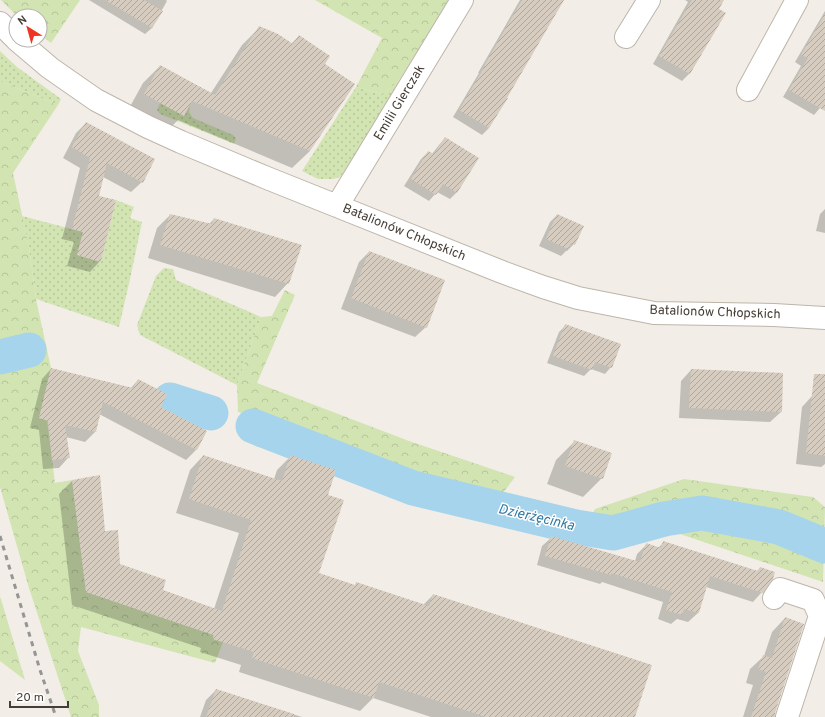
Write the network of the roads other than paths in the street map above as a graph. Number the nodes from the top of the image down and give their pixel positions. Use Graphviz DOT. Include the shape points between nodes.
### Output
graph roads {
  1 [pos="462,0"];
  2 [pos="649,0"];
  3 [pos="797,0"];
  4 [pos="0,23"];
  5 [pos="8,31"];
  6 [pos="626,37"];
  7 [pos="27,48"];
  8 [pos="748,90"];
  9 [pos="338,206"];
  10 [pos="825,318"];
  11 [pos="774,598"];
  12 [pos="787,717"];
  1 -- 9 [label="street, Emilii Gierczak"];
  2 -- 6 [label="street"];
  3 -- 8 [label="street"];
  4 -- 5 [label="street, Batalionów Chłopskich"];
  7 -- 9 [label="street, Batalionów Chłopskich" via="50,68 96,100 148,127"];
  9 -- 10 [label="street, Batalionów Chłopskich" via="502,272 578,298 654,313"];
  11 -- 12 [label="street" via="780,589 812,600 820,616"];
}
